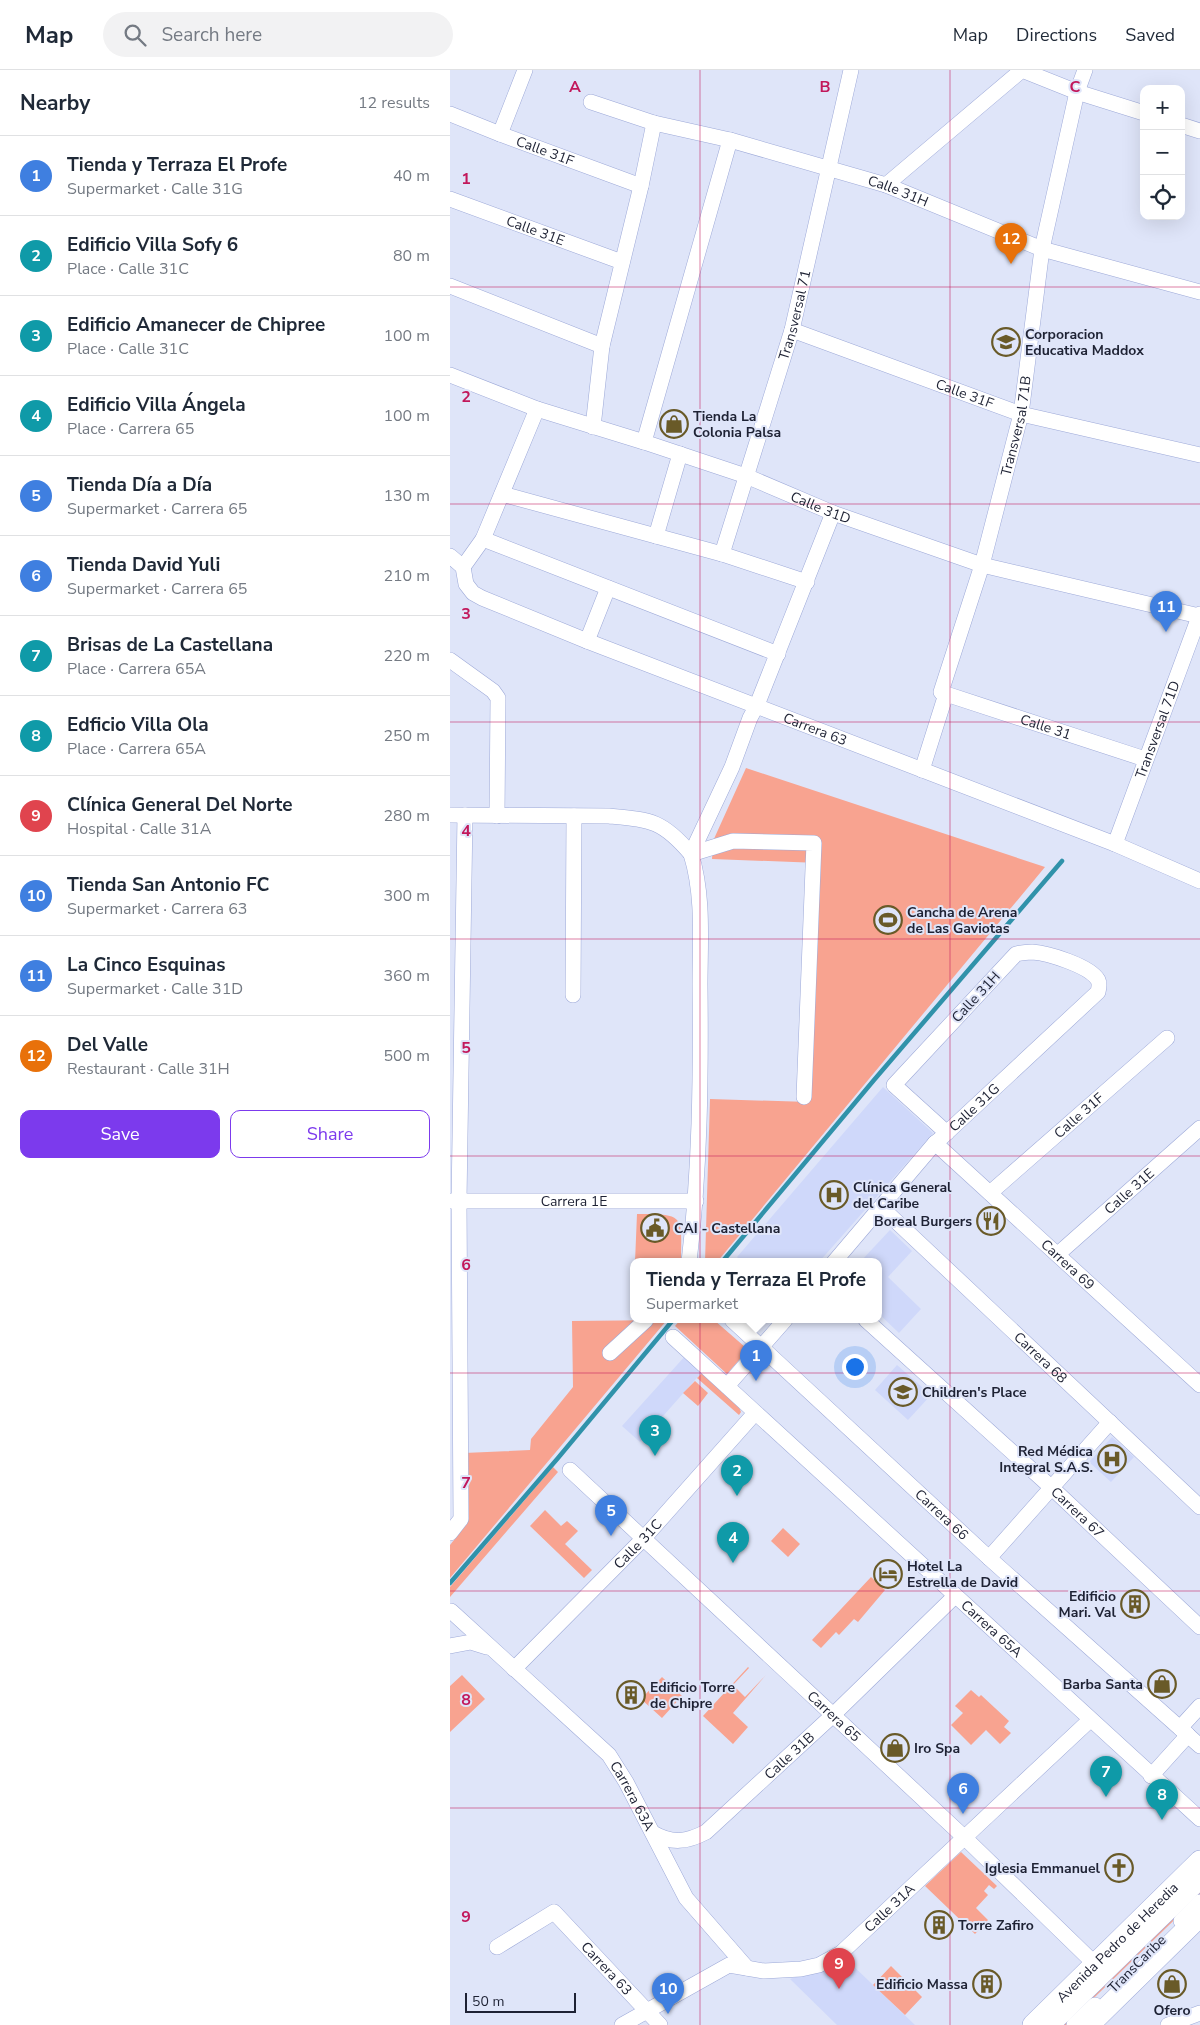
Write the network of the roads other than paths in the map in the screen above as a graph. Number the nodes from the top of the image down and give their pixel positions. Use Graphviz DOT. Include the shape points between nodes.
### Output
graph roads {
  1 [pos="525,70"];
  2 [pos="851,70"];
  3 [pos="1022,70"];
  4 [pos="1085,70"];
  5 [pos="1077,92"];
  6 [pos="591,102"];
  7 [pos="1140,112"];
  8 [pos="450,114"];
  9 [pos="654,123"];
  10 [pos="1185,126"];
  11 [pos="1200,131"];
  12 [pos="500,134"];
  13 [pos="730,140"];
  14 [pos="828,169"];
  15 [pos="886,185"];
  16 [pos="641,186"];
  17 [pos="450,199"];
  18 [pos="1042,249"];
  19 [pos="622,262"];
  20 [pos="450,286"];
  21 [pos="1200,292"];
  22 [pos="792,330"];
  23 [pos="602,346"];
  24 [pos="450,375"];
  25 [pos="537,409"];
  26 [pos="1021,414"];
  27 [pos="593,427"];
  28 [pos="644,442"];
  29 [pos="680,454"];
  30 [pos="1200,456"];
  31 [pos="746,476"];
  32 [pos="502,494"];
  33 [pos="833,513"];
  34 [pos="656,536"];
  35 [pos="483,539"];
  36 [pos="722,554"];
  37 [pos="450,556"];
  38 [pos="982,565"];
  39 [pos="463,567"];
  40 [pos="807,582"];
  41 [pos="608,588"];
  42 [pos="1199,615"];
  43 [pos="1197,633"];
  44 [pos="587,641"];
  45 [pos="778,654"];
  46 [pos="450,660"];
  47 [pos="946,694"];
  48 [pos="754,712"];
  49 [pos="1145,759"];
  50 [pos="922,770"];
  51 [pos="457,815"];
  52 [pos="498,816"];
  53 [pos="574,816"];
  54 [pos="1115,844"];
  55 [pos="691,854"];
  56 [pos="1200,881"];
  57 [pos="1076,965"];
  58 [pos="572,995"];
  59 [pos="1167,1038"];
  60 [pos="804,1097"];
  61 [pos="1200,1128"];
  62 [pos="947,1133"];
  63 [pos="935,1144"];
  64 [pos="990,1193"];
  65 [pos="454,1201"];
  66 [pos="696,1202"];
  67 [pos="882,1208"];
  68 [pos="1058,1254"];
  69 [pos="689,1258"];
  70 [pos="838,1258"];
  71 [pos="455,1321"];
  72 [pos="643,1323"];
  73 [pos="735,1323"];
  74 [pos="782,1323"];
  75 [pos="869,1323"];
  76 [pos="673,1337"];
  77 [pos="762,1346"];
  78 [pos="610,1353"];
  79 [pos="1200,1385"];
  80 [pos="727,1386"];
  81 [pos="755,1413"];
  82 [pos="1110,1422"];
  83 [pos="570,1470"];
  84 [pos="1052,1488"];
  85 [pos="1200,1507"];
  86 [pos="450,1533"];
  87 [pos="644,1538"];
  88 [pos="989,1558"];
  89 [pos="955,1596"];
  90 [pos="451,1611"];
  91 [pos="1200,1627"];
  92 [pos="450,1646"];
  93 [pos="490,1648"];
  94 [pos="514,1669"];
  95 [pos="1200,1706"];
  96 [pos="832,1716"];
  97 [pos="1090,1720"];
  98 [pos="1184,1731"];
  99 [pos="1200,1746"];
  100 [pos="1151,1776"];
  101 [pos="1200,1819"];
  102 [pos="653,1833"];
  103 [pos="965,1838"];
  104 [pos="1200,1861"];
  105 [pos="1200,1882"];
  106 [pos="1200,1902"];
  107 [pos="1200,1916"];
  108 [pos="497,1947"];
  109 [pos="1096,1965"];
  110 [pos="747,1968"];
  111 [pos="646,2010"];
  112 [pos="1200,2013"];
  113 [pos="622,2025"];
  114 [pos="660,2025"];
  115 [pos="1033,2025"];
  116 [pos="1052,2025"];
  117 [pos="1074,2025"];
  118 [pos="1089,2025"];
  119 [pos="1168,2025"];
  1 -- 12 [label="street"];
  2 -- 14 [label="street, Transversal 71"];
  3 -- 5 [label="street"];
  3 -- 15 [label="street"];
  4 -- 5 [label="street, Transversal 71B"];
  5 -- 7 [label="street"];
  5 -- 18 [label="street, Transversal 71B"];
  6 -- 9 [label="street, Calle 31H"];
  8 -- 12 [label="street, Calle 31F"];
  9 -- 13 [label="street, Calle 31H"];
  9 -- 16 [label="street"];
  10 -- 11 [label="street"];
  12 -- 16 [label="street, Calle 31F"];
  13 -- 14 [label="street, Calle 31H"];
  13 -- 28 [label="street"];
  14 -- 15 [label="street, Calle 31H"];
  14 -- 22 [label="street, Transversal 71"];
  15 -- 18 [label="street, Calle 31H"];
  16 -- 19 [label="street"];
  17 -- 19 [label="street, Calle 31E"];
  18 -- 21 [label="street, Calle 31H"];
  18 -- 26 [label="street, Transversal 71B"];
  19 -- 23 [label="street"];
  20 -- 23 [label="street"];
  22 -- 26 [label="street, Calle 31F"];
  22 -- 31 [label="street, Transversal 71"];
  23 -- 27 [label="street"];
  24 -- 25 [label="street, Calle 31D"];
  25 -- 27 [label="street, Calle 31D"];
  25 -- 32 [label="street"];
  26 -- 30 [label="street, Calle 31F"];
  26 -- 38 [label="street, Transversal 71B"];
  27 -- 28 [label="street, Calle 31D"];
  28 -- 29 [label="street, Calle 31D"];
  29 -- 31 [label="street, Calle 31D"];
  29 -- 34 [label="street"];
  31 -- 33 [label="street, Calle 31D"];
  31 -- 36 [label="street, Transversal 71"];
  32 -- 34 [label="street"];
  32 -- 35 [label="street"];
  33 -- 38 [label="street, Calle 31D"];
  33 -- 40 [label="street"];
  34 -- 36 [label="street"];
  35 -- 39 [label="street"];
  35 -- 41 [label="street"];
  36 -- 40 [label="street"];
  37 -- 39 [label="street"];
  38 -- 42 [label="street, Calle 31D"];
  38 -- 47 [label="street, Transversal 71B" via="941,692"];
  39 -- 44 [label="street, Carrera 63" via="466,584 473,593"];
  40 -- 45 [label="street"];
  41 -- 44 [label="street"];
  41 -- 45 [label="street"];
  42 -- 43 [label="street, Transversal 71D"];
  43 -- 49 [label="street, Transversal 71D"];
  44 -- 48 [label="street, Carrera 63"];
  45 -- 48 [label="street"];
  46 -- 52 [label="street" via="498,698"];
  47 -- 49 [label="street, Calle 31"];
  47 -- 50 [label="street, Transversal 71B"];
  48 -- 50 [label="street, Carrera 63"];
  48 -- 55 [label="street"];
  49 -- 54 [label="street, Transversal 71D"];
  50 -- 54 [label="street, Carrera 63"];
  51 -- 52 [label="street"];
  51 -- 65 [label="street"];
  52 -- 53 [label="street"];
  53 -- 55 [label="street" via="632,818 661,825 675,835"];
  53 -- 58 [label="street"];
  54 -- 56 [label="street, Carrera 63"];
  55 -- 60 [label="street" via="733,841 814,842"];
  55 -- 66 [label="street" via="700,894"];
  57 -- 62 [label="street, Calle 31G" via="1098,980 1098,992"];
  57 -- 62 [label="street, Calle 31H" via="1033,952 1016,954 894,1085"];
  59 -- 64 [label="street, Calle 31F"];
  61 -- 68 [label="street, Calle 31E"];
  62 -- 63 [label="street, Calle 31G"];
  63 -- 64 [label="street, Carrera 69"];
  63 -- 67 [label="street, Calle 31G"];
  64 -- 68 [label="street, Carrera 69"];
  65 -- 66 [label="street, Carrera 1E"];
  65 -- 71 [label="street"];
  66 -- 69 [label="street"];
  67 -- 70 [label="street, Calle 31G"];
  67 -- 82 [label="street, Carrera 68"];
  68 -- 79 [label="street, Carrera 69"];
  71 -- 86 [label="street" via="461,1519"];
  72 -- 78 [label="street"];
  73 -- 77 [label="street, Carrera 66"];
  74 -- 77 [label="street"];
  75 -- 84 [label="street, Carrera 67"];
  76 -- 80 [label="street, Carrera 65A"];
  77 -- 80 [label="street"];
  77 -- 88 [label="street, Carrera 66"];
  80 -- 81 [label="street, Carrera 65A"];
  81 -- 87 [label="street, Calle 31C"];
  81 -- 89 [label="street, Carrera 65A"];
  82 -- 84 [label="street"];
  82 -- 85 [label="street, Carrera 68"];
  83 -- 87 [label="street, Carrera 65"];
  84 -- 88 [label="street"];
  84 -- 91 [label="street, Carrera 67"];
  87 -- 94 [label="street, Calle 31C"];
  87 -- 96 [label="street, Carrera 65"];
  88 -- 98 [label="street, Carrera 66"];
  89 -- 96 [label="street, Calle 31B"];
  89 -- 97 [label="street, Carrera 65A"];
  90 -- 93 [label="street, Carrera 63A"];
  92 -- 93 [label="street" via="471,1642"];
  93 -- 94 [label="street, Carrera 63A"];
  94 -- 102 [label="street, Carrera 63A" via="609,1755"];
  95 -- 98 [label="street"];
  96 -- 102 [label="street, Calle 31B" via="706,1832 673,1842"];
  96 -- 103 [label="street, Carrera 65"];
  97 -- 100 [label="street, Carrera 65A"];
  97 -- 103 [label="street, Calle 31A"];
  98 -- 99 [label="street, Carrera 66"];
  98 -- 100 [label="street"];
  100 -- 101 [label="street, Carrera 65A"];
  102 -- 110 [label="street, Carrera 63A" via="686,1898"];
  103 -- 109 [label="street, Carrera 65"];
  103 -- 110 [label="street, Calle 31A" via="831,1959 809,1968 764,1971"];
  104 -- 109 [label="highway, Avenida Pedro de Heredia"];
  105 -- 116 [label="street, TransCaribe"];
  106 -- 117 [label="street, TransCaribe"];
  107 -- 118 [label="highway"];
  108 -- 111 [label="street, Carrera 63" via="554,1912"];
  109 -- 115 [label="highway, Avenida Pedro de Heredia"];
  110 -- 111 [label="street, Calle 31A" via="729,1965 721,1968"];
  111 -- 113 [label="street, Calle 31A"];
  111 -- 114 [label="street, Carrera 63"];
  112 -- 119 [label="street"];
}
